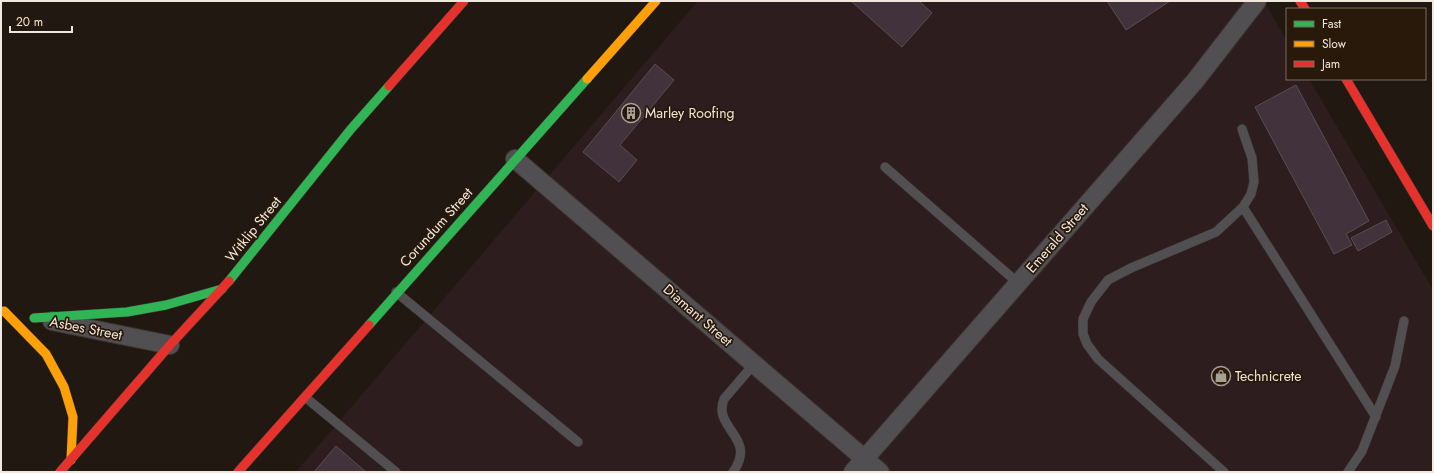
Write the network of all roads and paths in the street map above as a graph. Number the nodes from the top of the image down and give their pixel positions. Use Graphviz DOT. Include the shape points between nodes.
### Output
graph roads {
  1 [pos="464,1"];
  2 [pos="656,1"];
  3 [pos="1257,1"];
  4 [pos="1347,80"];
  5 [pos="1242,129"];
  6 [pos="515,159"];
  7 [pos="885,167"];
  8 [pos="1243,207"];
  9 [pos="1433,226"];
  10 [pos="1018,283"];
  11 [pos="222,289"];
  12 [pos="396,292"];
  13 [pos="3,310"];
  14 [pos="34,318"];
  15 [pos="1404,321"];
  16 [pos="170,345"];
  17 [pos="754,364"];
  18 [pos="304,396"];
  19 [pos="1376,416"];
  20 [pos="578,442"];
  21 [pos="71,460"];
  22 [pos="859,465"];
  23 [pos="60,472"];
  24 [pos="238,472"];
  25 [pos="396,472"];
  26 [pos="733,472"];
  27 [pos="880,472"];
  28 [pos="1224,472"];
  29 [pos="1348,472"];
  1 -- 11 [label="main road, Witklip Street" via="351,129"];
  2 -- 6 [label="main road, Corundum Street"];
  3 -- 10 [label="street, Emerald Street" via="1195,81"];
  4 -- 9 [label="main road"];
  5 -- 8 [label="lane" via="1252,158 1254,182 1251,194"];
  6 -- 12 [label="main road, Corundum Street"];
  6 -- 17 [label="street, Diamant Street"];
  7 -- 10 [label="lane"];
  8 -- 19 [label="lane"];
  8 -- 28 [label="lane" via="1216,232 1108,280 1091,302 1083,318 1083,334 1098,359"];
  10 -- 22 [label="street, Emerald Street"];
  11 -- 14 [label="main road" via="166,305 127,312"];
  11 -- 16 [label="main road, Witklip Street"];
  12 -- 18 [label="main road, Corundum Street"];
  12 -- 20 [label="lane"];
  13 -- 14 [label="street, Asbes Street"];
  13 -- 21 [label="main road" via="46,354 64,387 73,417"];
  14 -- 16 [label="street, Asbes Street"];
  15 -- 19 [label="lane" via="1395,366"];
  16 -- 21 [label="main road, Witklip Street"];
  17 -- 22 [label="street, Diamant Street"];
  17 -- 26 [label="lane" via="722,403 723,414 741,448 739,463"];
  18 -- 24 [label="main road, Corundum Street"];
  18 -- 25 [label="lane"];
  19 -- 29 [label="lane" via="1362,451"];
  21 -- 23 [label="main road, Witklip Street"];
  22 -- 27 [label="street, Diamant Street"];
}
